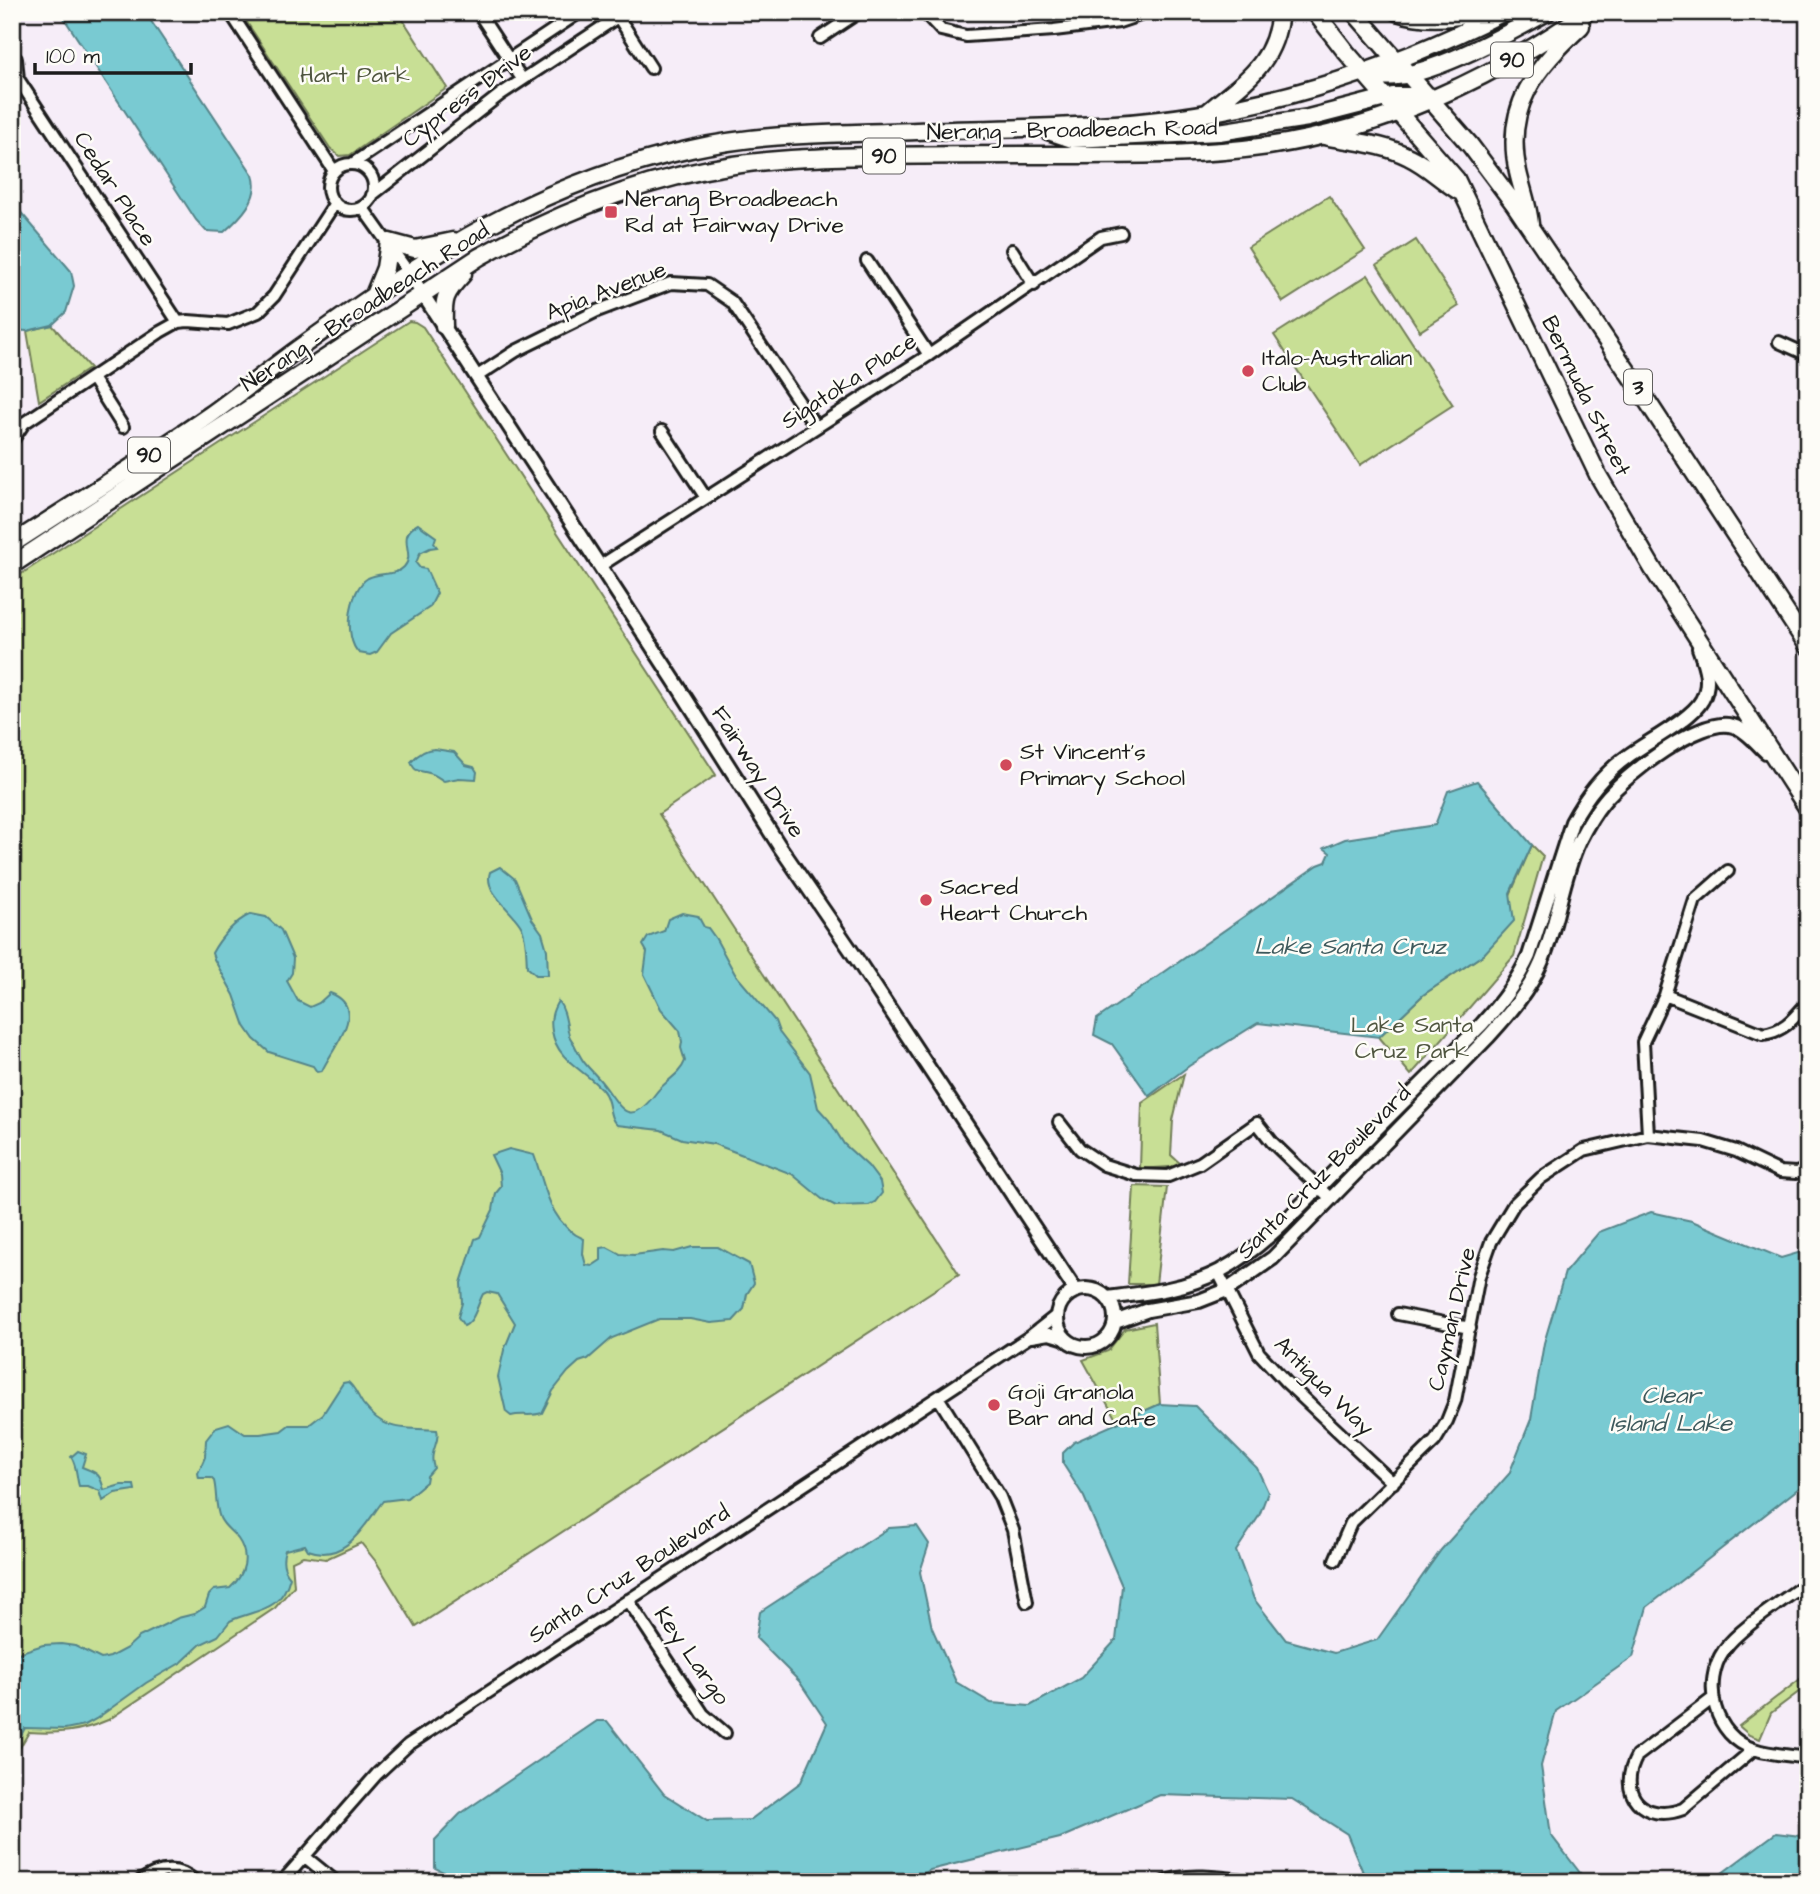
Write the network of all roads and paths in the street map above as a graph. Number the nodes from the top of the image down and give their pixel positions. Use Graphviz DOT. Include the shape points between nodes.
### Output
graph roads {
  1 [pos="230,12"];
  2 [pos="478,12"];
  3 [pos="580,12"];
  4 [pos="859,12"];
  5 [pos="924,12"];
  6 [pos="1149,12"];
  7 [pos="1280,12"];
  8 [pos="1315,12"];
  9 [pos="1354,12"];
  10 [pos="1396,12"];
  11 [pos="1479,12"];
  12 [pos="1504,12"];
  13 [pos="1547,12"];
  14 [pos="1587,12"];
  15 [pos="1596,12"];
  16 [pos="619,14"];
  17 [pos="820,38"];
  18 [pos="12,56"];
  19 [pos="509,58"];
  20 [pos="1396,60"];
  21 [pos="651,68"];
  22 [pos="1364,72"];
  23 [pos="1409,75"];
  24 [pos="15,77"];
  25 [pos="522,79"];
  26 [pos="1387,98"];
  27 [pos="1430,98"];
  28 [pos="1399,112"];
  29 [pos="1206,113"];
  30 [pos="1037,127"];
  31 [pos="1321,135"];
  32 [pos="352,164"];
  33 [pos="334,171"];
  34 [pos="1465,194"];
  35 [pos="372,195"];
  36 [pos="335,203"];
  37 [pos="362,207"];
  38 [pos="1531,229"];
  39 [pos="1121,233"];
  40 [pos="462,239"];
  41 [pos="389,242"];
  42 [pos="1012,250"];
  43 [pos="479,257"];
  44 [pos="867,261"];
  45 [pos="408,273"];
  46 [pos="1034,285"];
  47 [pos="422,293"];
  48 [pos="373,298"];
  49 [pos="178,322"];
  50 [pos="444,326"];
  51 [pos="1779,342"];
  52 [pos="929,355"];
  53 [pos="1808,355"];
  54 [pos="476,377"];
  55 [pos="92,378"];
  56 [pos="123,427"];
  57 [pos="816,427"];
  58 [pos="662,431"];
  59 [pos="13,438"];
  60 [pos="706,498"];
  61 [pos="12,544"];
  62 [pos="12,565"];
  63 [pos="600,566"];
  64 [pos="1693,634"];
  65 [pos="1808,646"];
  66 [pos="1700,730"];
  67 [pos="1645,744"];
  68 [pos="1777,762"];
  69 [pos="1592,790"];
  70 [pos="1605,800"];
  71 [pos="1808,810"];
  72 [pos="1728,871"];
  73 [pos="1664,995"];
  74 [pos="1808,1002"];
  75 [pos="1059,1122"];
  76 [pos="1648,1135"];
  77 [pos="1808,1168"];
  78 [pos="1318,1187"];
  79 [pos="1330,1198"];
  80 [pos="1218,1272"];
  81 [pos="1227,1290"];
  82 [pos="1076,1291"];
  83 [pos="1107,1298"];
  84 [pos="1398,1314"];
  85 [pos="1057,1315"];
  86 [pos="1115,1322"];
  87 [pos="1470,1328"];
  88 [pos="1028,1337"];
  89 [pos="1066,1339"];
  90 [pos="938,1397"];
  91 [pos="1393,1483"];
  92 [pos="1335,1560"];
  93 [pos="1808,1582"];
  94 [pos="628,1600"];
  95 [pos="1027,1602"];
  96 [pos="1712,1699"];
  97 [pos="725,1733"];
  98 [pos="1754,1749"];
  99 [pos="1808,1758"];
  100 [pos="304,1857"];
  101 [pos="139,1882"];
  102 [pos="196,1882"];
  103 [pos="282,1882"];
  104 [pos="335,1882"];
  105 [pos="1164,1882"];
  106 [pos="1259,1882"];
  1 -- 33 [label="street"];
  2 -- 19 [label="street"];
  3 -- 19 [label="street, Cypress Drive"];
  4 -- 17 [label="street"];
  5 -- 6 [label="street" via="940,30 966,36 1119,22"];
  7 -- 29 [label="main road" via="1272,47 1257,70"];
  8 -- 22 [label="main road, Bermuda Street"];
  9 -- 20 [label="main road, Bermuda Street / 3"];
  10 -- 11 [label="main road" via="1429,19"];
  12 -- 20 [label="main road, 90"];
  13 -- 23 [label="main road"];
  14 -- 27 [label="main road, 90" via="1508,62"];
  15 -- 38 [label="main road" via="1540,66 1518,114 1516,156"];
  16 -- 21 [label="street"];
  16 -- 25 [label="street, Cypress Drive"];
  18 -- 24 [label="street, Cedar Place" via="16,59"];
  19 -- 25 [label="street"];
  19 -- 32 [label="street, Cypress Drive"];
  20 -- 22 [label="main road, 90"];
  20 -- 23 [label="main road, Bermuda Street / 3"];
  22 -- 23 [label="main road"];
  22 -- 26 [label="main road, Bermuda Street"];
  22 -- 29 [label="main road, 90"];
  23 -- 27 [label="main road, Bermuda Street / 3"];
  24 -- 49 [label="street, Cedar Place"];
  25 -- 35 [label="street, Cypress Drive"];
  26 -- 27 [label="main road"];
  26 -- 28 [label="main road, Bermuda Street"];
  26 -- 30 [label="main road" via="1308,118 1219,132 1072,139"];
  27 -- 28 [label="main road, 90"];
  27 -- 38 [label="main road, Bermuda Street / 3" via="1485,163"];
  28 -- 31 [label="main road, Nerang - Broadbeach Road / 90"];
  28 -- 34 [label="main road, Bermuda Street"];
  29 -- 30 [label="main road, Nerang - Broadbeach Road / 90" via="1116,124"];
  30 -- 40 [label="main road, Nerang - Broadbeach Road / 90" via="799,134 704,146 582,180 523,205"];
  31 -- 34 [label="main road" via="1396,150"];
  31 -- 43 [label="main road, Nerang - Broadbeach Road / 90" via="1193,154 799,157 733,165 600,200"];
  32 -- 33 [label="street"];
  32 -- 35 [label="street" via="370,174"];
  33 -- 36 [label="street" via="328,185"];
  34 -- 64 [label="main road, Bermuda Street" via="1591,463"];
  35 -- 37 [label="street"];
  36 -- 37 [label="street" via="348,210"];
  36 -- 49 [label="street" via="274,296 258,312 228,324"];
  37 -- 41 [label="street"];
  38 -- 65 [label="main road, Bermuda Street / 3"];
  39 -- 46 [label="street, Sigatoka Place" via="1101,237"];
  40 -- 41 [label="main road" via="415,249"];
  40 -- 45 [label="main road, Nerang - Broadbeach Road / 90"];
  41 -- 45 [label="street"];
  41 -- 48 [label="main road"];
  42 -- 46 [label="street"];
  43 -- 47 [label="main road, Nerang - Broadbeach Road / 90"];
  43 -- 50 [label="main road" via="447,290"];
  44 -- 52 [label="street"];
  45 -- 47 [label="street, Fairway Drive"];
  45 -- 48 [label="main road, Nerang - Broadbeach Road / 90"];
  46 -- 52 [label="street, Sigatoka Place"];
  47 -- 50 [label="street, Fairway Drive"];
  47 -- 62 [label="main road, Nerang - Broadbeach Road / 90"];
  48 -- 61 [label="main road, Nerang - Broadbeach Road / 90" via="213,412"];
  49 -- 55 [label="street"];
  50 -- 54 [label="street, Fairway Drive"];
  51 -- 53 [label="street"];
  52 -- 57 [label="street, Sigatoka Place"];
  54 -- 57 [label="street, Apia Avenue" via="516,351 597,311 671,283 707,285 732,302"];
  54 -- 63 [label="street, Fairway Drive"];
  55 -- 56 [label="street"];
  55 -- 59 [label="street" via="24,423"];
  57 -- 60 [label="street, Sigatoka Place"];
  58 -- 60 [label="street"];
  60 -- 63 [label="street, Sigatoka Place"];
  63 -- 82 [label="street, Fairway Drive" via="773,837"];
  64 -- 67 [label="street, Santa Cruz Boulevard" via="1707,673 1704,698 1691,713"];
  64 -- 68 [label="main road, Bermuda Street"];
  66 -- 67 [label="street" via="1706,720 1702,714"];
  66 -- 68 [label="street, Santa Cruz Boulevard" via="1717,725 1737,727"];
  66 -- 70 [label="street, Santa Cruz Boulevard" via="1652,759"];
  67 -- 69 [label="street, Santa Cruz Boulevard"];
  68 -- 71 [label="main road, Bermuda Street"];
  69 -- 70 [label="street"];
  69 -- 78 [label="street, Santa Cruz Boulevard" via="1572,822 1529,956 1512,988 1482,1024"];
  70 -- 79 [label="street, Santa Cruz Boulevard" via="1578,843 1541,963 1520,1000"];
  72 -- 73 [label="street" via="1695,900"];
  73 -- 74 [label="street" via="1763,1034 1778,1032"];
  73 -- 76 [label="street" via="1643,1042"];
  75 -- 78 [label="street" via="1080,1149 1104,1166 1136,1175 1168,1176 1200,1163 1257,1124"];
  76 -- 77 [label="street, Cayman Drive" via="1703,1141 1780,1172"];
  76 -- 87 [label="street, Cayman Drive" via="1584,1150 1541,1178 1514,1204 1491,1242 1479,1276"];
  78 -- 79 [label="street"];
  78 -- 80 [label="street, Santa Cruz Boulevard" via="1261,1242"];
  79 -- 81 [label="street, Santa Cruz Boulevard" via="1273,1258"];
  80 -- 81 [label="street, Antigua Way"];
  80 -- 83 [label="street, Santa Cruz Boulevard" via="1177,1289"];
  81 -- 86 [label="street, Santa Cruz Boulevard"];
  81 -- 91 [label="street, Antigua Way" via="1259,1353"];
  82 -- 83 [label="street" via="1093,1290"];
  82 -- 85 [label="street" via="1064,1300"];
  83 -- 86 [label="street"];
  84 -- 87 [label="street"];
  85 -- 88 [label="street, Santa Cruz Boulevard"];
  85 -- 89 [label="street"];
  86 -- 89 [label="street" via="1110,1335 1098,1345 1081,1347"];
  87 -- 91 [label="street, Cayman Drive" via="1447,1421 1435,1441"];
  88 -- 89 [label="street" via="1049,1334"];
  88 -- 90 [label="street, Santa Cruz Boulevard"];
  90 -- 94 [label="street, Santa Cruz Boulevard"];
  90 -- 95 [label="street" via="1000,1497 1013,1530"];
  91 -- 92 [label="street, Cayman Drive" via="1352,1523"];
  93 -- 96 [label="street" via="1724,1649 1712,1680"];
  94 -- 97 [label="street, Key Largo" via="703,1714"];
  94 -- 100 [label="street, Santa Cruz Boulevard" via="408,1745"];
  96 -- 98 [label="street" via="1723,1725"];
  96 -- 98 [label="street" via="1637,1756 1629,1784 1642,1808 1658,1815 1683,1809"];
  98 -- 99 [label="street"];
  100 -- 103 [label="street, Santa Cruz Boulevard"];
  100 -- 104 [label="street"];
  101 -- 102 [label="street" via="170,1869"];
  105 -- 106 [label="street" via="1212,1877"];
}
